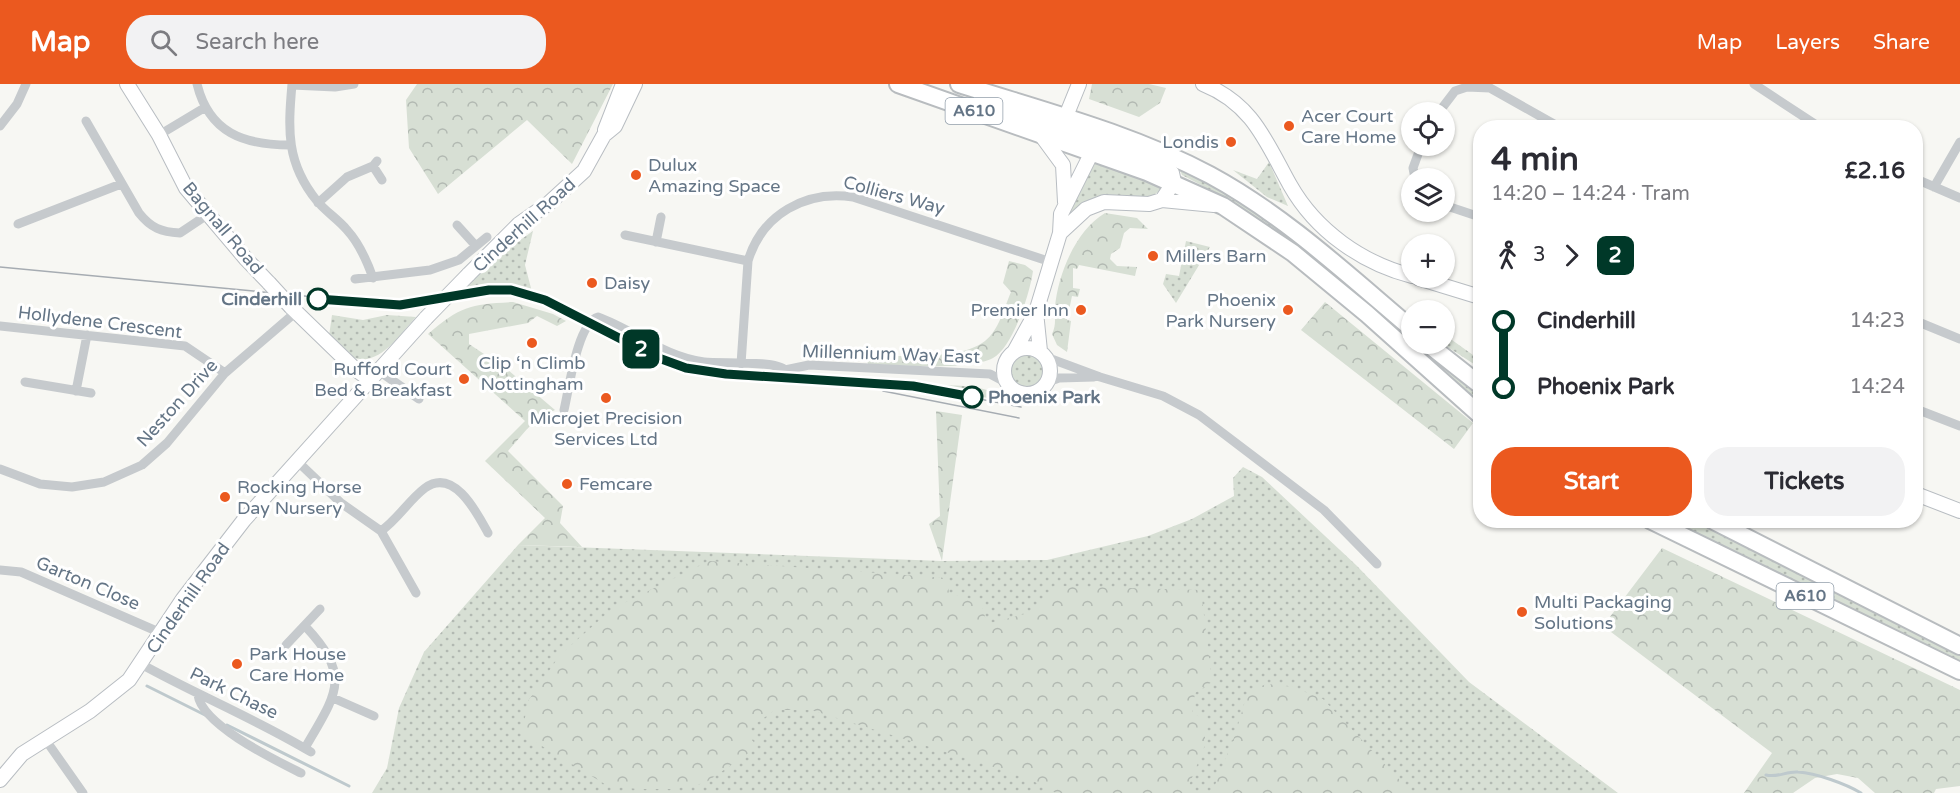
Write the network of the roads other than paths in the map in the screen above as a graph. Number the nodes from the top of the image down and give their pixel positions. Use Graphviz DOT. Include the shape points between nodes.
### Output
graph roads {
  1 [pos="26,84"];
  2 [pos="127,84"];
  3 [pos="197,84"];
  4 [pos="291,84"];
  5 [pos="354,84"];
  6 [pos="623,84"];
  7 [pos="635,84"];
  8 [pos="898,84"];
  9 [pos="957,84"];
  10 [pos="1079,84"];
  11 [pos="1203,84"];
  12 [pos="1754,84"];
  13 [pos="1447,102"];
  14 [pos="204,108"];
  15 [pos="1547,120"];
  16 [pos="1809,120"];
  17 [pos="86,121"];
  18 [pos="0,126"];
  19 [pos="1055,129"];
  20 [pos="159,135"];
  21 [pos="604,135"];
  22 [pos="1100,141"];
  23 [pos="1960,142"];
  24 [pos="290,145"];
  25 [pos="382,180"];
  26 [pos="1174,182"];
  27 [pos="1923,182"];
  28 [pos="122,184"];
  29 [pos="1934,187"];
  30 [pos="1960,198"];
  31 [pos="1162,200"];
  32 [pos="318,203"];
  33 [pos="1065,204"];
  34 [pos="1223,206"];
  35 [pos="1455,209"];
  36 [pos="207,215"];
  37 [pos="1473,215"];
  38 [pos="661,217"];
  39 [pos="18,224"];
  40 [pos="457,225"];
  41 [pos="1060,232"];
  42 [pos="625,235"];
  43 [pos="487,237"];
  44 [pos="657,242"];
  45 [pos="476,246"];
  46 [pos="748,261"];
  47 [pos="1051,262"];
  48 [pos="1401,272"];
  49 [pos="373,278"];
  50 [pos="355,279"];
  51 [pos="1451,288"];
  52 [pos="1473,295"];
  53 [pos="294,310"];
  54 [pos="1036,312"];
  55 [pos="1401,320"];
  56 [pos="1923,324"];
  57 [pos="0,326"];
  58 [pos="87,335"];
  59 [pos="1960,339"];
  60 [pos="1014,352"];
  61 [pos="1043,354"];
  62 [pos="1440,354"];
  63 [pos="1449,361"];
  64 [pos="741,364"];
  65 [pos="1473,369"];
  66 [pos="225,373"];
  67 [pos="374,375"];
  68 [pos="1100,377"];
  69 [pos="1473,380"];
  70 [pos="25,382"];
  71 [pos="1048,382"];
  72 [pos="1007,383"];
  73 [pos="76,391"];
  74 [pos="91,393"];
  75 [pos="419,399"];
  76 [pos="1473,409"];
  77 [pos="564,410"];
  78 [pos="1923,412"];
  79 [pos="1960,426"];
  80 [pos="297,461"];
  81 [pos="0,469"];
  82 [pos="1923,497"];
  83 [pos="1960,511"];
  84 [pos="1666,528"];
  85 [pos="1728,528"];
  86 [pos="381,531"];
  87 [pos="488,533"];
  88 [pos="1377,564"];
  89 [pos="0,570"];
  90 [pos="416,592"];
  91 [pos="321,609"];
  92 [pos="305,626"];
  93 [pos="161,633"];
  94 [pos="286,645"];
  95 [pos="1960,646"];
  96 [pos="141,664"];
  97 [pos="1960,671"];
  98 [pos="198,695"];
  99 [pos="333,698"];
  100 [pos="364,711"];
  101 [pos="374,716"];
  102 [pos="358,721"];
  103 [pos="45,739"];
  104 [pos="301,773"];
  105 [pos="0,780"];
  106 [pos="83,793"];
  1 -- 18 [label="street"];
  2 -- 20 [label="street, Bagnall Road"];
  3 -- 14 [label="street"];
  4 -- 5 [label="street"];
  4 -- 24 [label="street"];
  6 -- 21 [label="street, Cinderhill Road"];
  7 -- 21 [label="street, Cinderhill Road" via="615,126"];
  8 -- 19 [label="highway, A610"];
  9 -- 19 [label="highway, A610"];
  10 -- 19 [label="street"];
  11 -- 48 [label="street" via="1224,94 1257,124 1290,186 1325,230 1368,260"];
  12 -- 16 [label="street"];
  13 -- 15 [label="street" via="1455,91 1490,88"];
  14 -- 20 [label="street"];
  14 -- 24 [label="street" via="242,139"];
  17 -- 28 [label="street"];
  19 -- 22 [label="highway, A610"];
  19 -- 22 [label="highway, A610"];
  19 -- 33 [label="street" via="1063,165"];
  20 -- 36 [label="street, Bagnall Road" via="181,179"];
  21 -- 67 [label="street, Cinderhill Road, bridge" via="584,171 519,224"];
  22 -- 26 [label="highway, A610"];
  22 -- 33 [label="street"];
  22 -- 55 [label="highway, A610" via="1210,176 1268,212"];
  23 -- 29 [label="street"];
  24 -- 32 [label="street" via="298,173"];
  25 -- 32 [label="street" via="375,164 347,177"];
  26 -- 31 [label="street"];
  26 -- 34 [label="highway, A610"];
  27 -- 29 [label="street"];
  28 -- 36 [label="street" via="143,218 160,231 180,233"];
  28 -- 39 [label="street"];
  29 -- 30 [label="street"];
  31 -- 34 [label="street"];
  31 -- 41 [label="street" via="1149,204 1098,204 1086,209"];
  32 -- 49 [label="street" via="347,229"];
  33 -- 41 [label="street"];
  34 -- 76 [label="highway, A610" via="1302,261"];
  35 -- 37 [label="street"];
  36 -- 53 [label="street, Bagnall Road, bridge"];
  38 -- 44 [label="street"];
  40 -- 45 [label="street"];
  41 -- 47 [label="street"];
  42 -- 44 [label="street"];
  43 -- 45 [label="street"];
  44 -- 46 [label="street"];
  45 -- 49 [label="street" via="459,260 430,270"];
  46 -- 47 [label="street, Colliers Way" via="758,238 781,212 817,196 837,195"];
  46 -- 64 [label="street, Colliers Way"];
  47 -- 54 [label="street"];
  49 -- 50 [label="street"];
  51 -- 52 [label="street"];
  53 -- 66 [label="street, Neston Drive"];
  53 -- 67 [label="street, Bagnall Road" via="355,369"];
  54 -- 60 [label="street"];
  54 -- 61 [label="street"];
  56 -- 59 [label="street"];
  57 -- 58 [label="street, Hollydene Crescent"];
  58 -- 66 [label="street, Hollydene Crescent" via="185,346"];
  58 -- 73 [label="street"];
  60 -- 61 [label="street" via="1027,347"];
  60 -- 72 [label="street" via="1004,366"];
  61 -- 68 [label="street"];
  61 -- 71 [label="street" via="1051,369"];
  62 -- 63 [label="highway"];
  63 -- 65 [label="highway"];
  63 -- 69 [label="highway"];
  64 -- 72 [label="street, Millennium Way East" via="781,366 785,370 809,364 950,371 990,374"];
  64 -- 77 [label="street, Millennium Way East" via="676,356 598,316 589,322 581,337"];
  66 -- 81 [label="street, Neston Drive" via="157,454 122,475 88,486 55,487"];
  67 -- 75 [label="street"];
  67 -- 80 [label="street, Cinderhill Road"];
  68 -- 71 [label="street"];
  68 -- 88 [label="street" via="1163,396 1199,416 1324,510"];
  70 -- 73 [label="street"];
  71 -- 72 [label="street" via="1030,394 1017,392"];
  73 -- 74 [label="street"];
  78 -- 79 [label="street"];
  80 -- 86 [label="street" via="341,503"];
  80 -- 93 [label="street, Cinderhill Road" via="244,520"];
  82 -- 83 [label="street"];
  84 -- 97 [label="highway, A610"];
  85 -- 95 [label="highway, A610"];
  86 -- 87 [label="street" via="435,484 452,486 469,500"];
  86 -- 90 [label="street"];
  89 -- 93 [label="street, Garton Close" via="21,572"];
  91 -- 92 [label="street"];
  92 -- 94 [label="street"];
  92 -- 99 [label="street" via="325,647 334,667"];
  93 -- 96 [label="street, Cinderhill Road"];
  96 -- 98 [label="street, Park Chase"];
  96 -- 103 [label="street, Cinderhill Road" via="116,693"];
  98 -- 99 [label="street, Park Chase" via="308,750"];
  98 -- 104 [label="street" via="199,705 216,723"];
  99 -- 100 [label="street"];
  100 -- 101 [label="street"];
  100 -- 102 [label="street"];
  103 -- 105 [label="street, Cinderhill Road" via="22,754"];
  103 -- 106 [label="street"];
}
